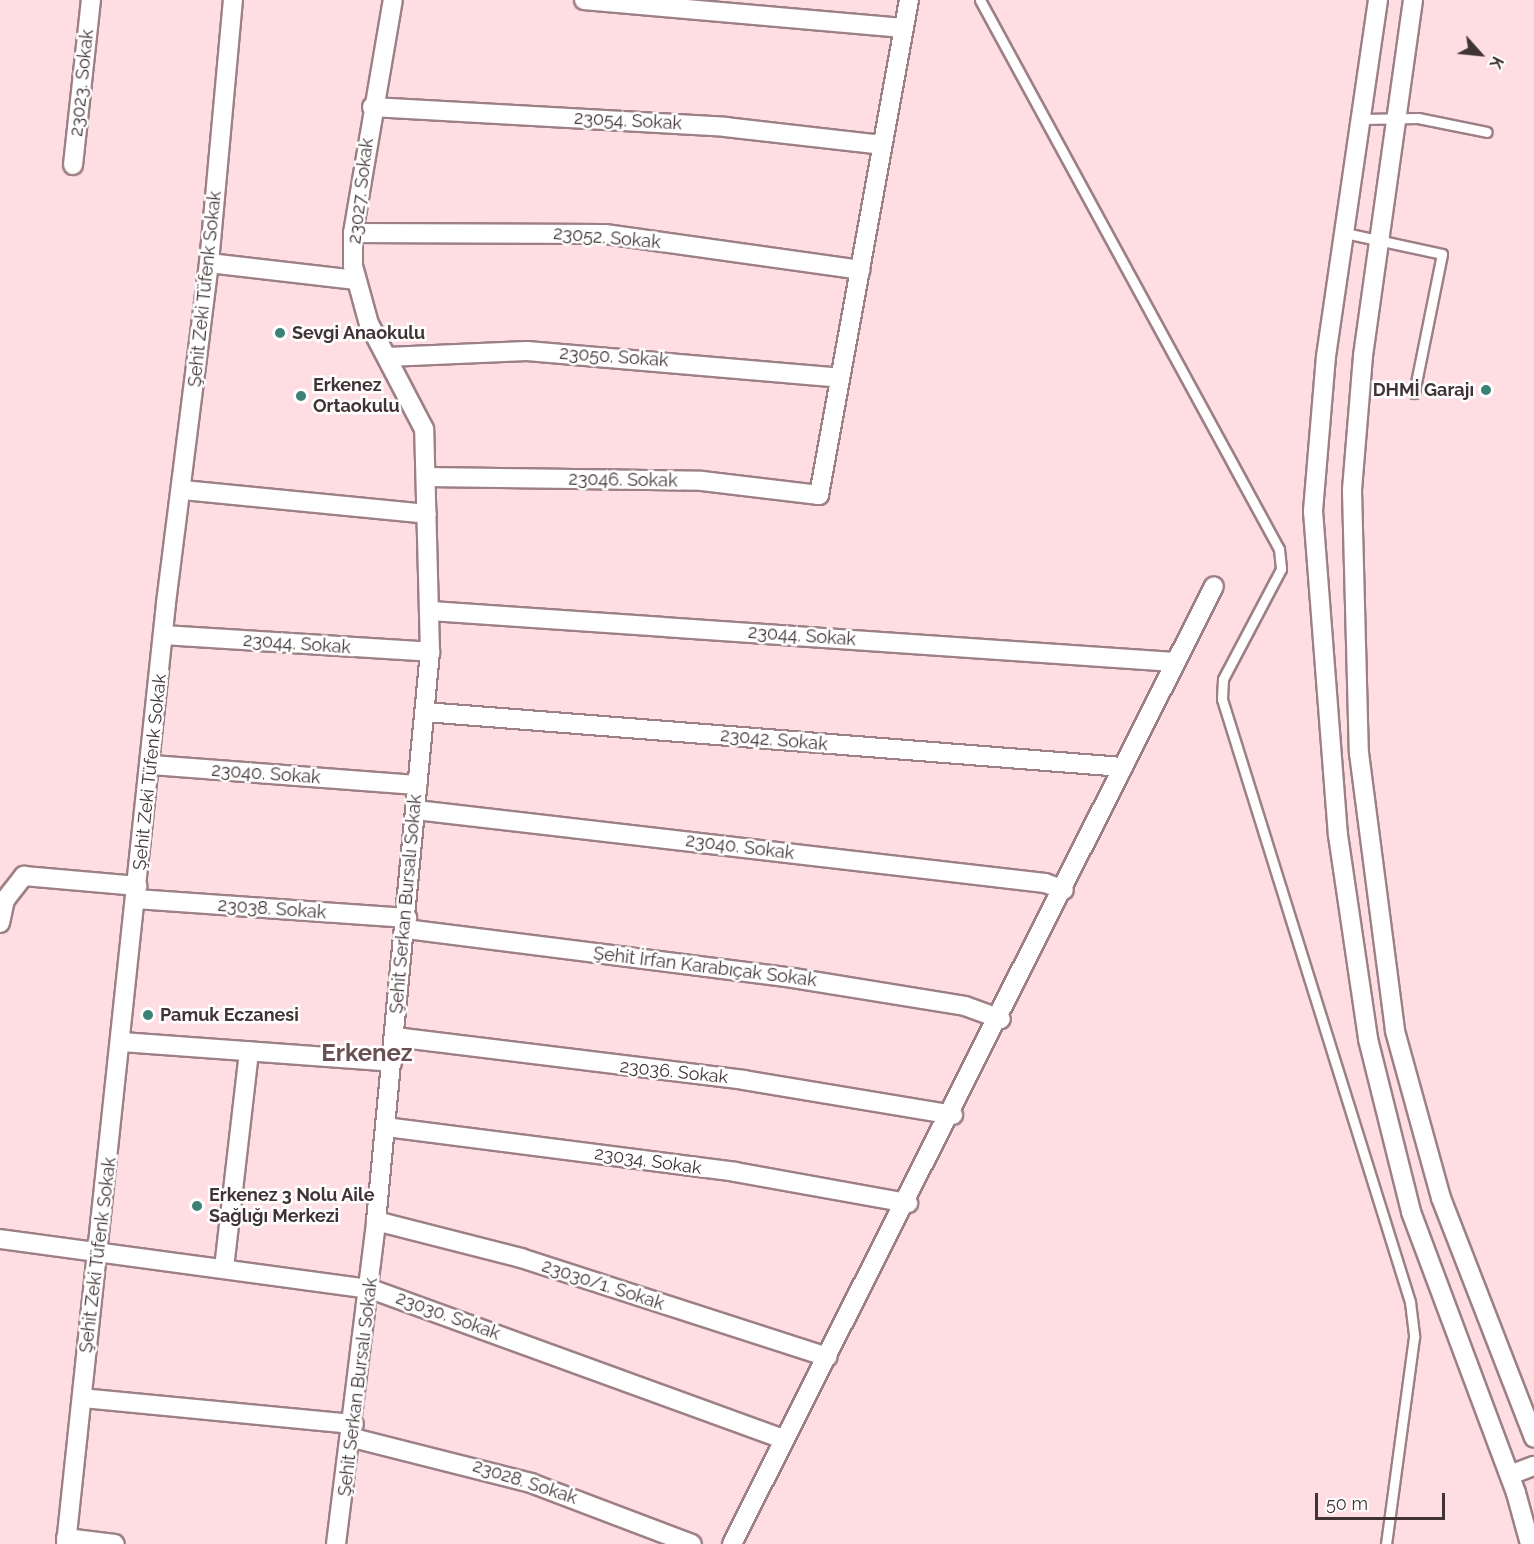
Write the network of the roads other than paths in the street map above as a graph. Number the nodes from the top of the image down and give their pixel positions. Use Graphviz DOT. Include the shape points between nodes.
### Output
graph roads {
  1 [pos="91,0"];
  2 [pos="233,0"];
  3 [pos="393,0"];
  4 [pos="584,0"];
  5 [pos="909,0"];
  6 [pos="980,0"];
  7 [pos="1378,0"];
  8 [pos="1413,0"];
  9 [pos="903,28"];
  10 [pos="372,107"];
  11 [pos="1397,118"];
  12 [pos="1363,119"];
  13 [pos="1487,132"];
  14 [pos="882,146"];
  15 [pos="73,165"];
  16 [pos="353,233"];
  17 [pos="1345,233"];
  18 [pos="1380,238"];
  19 [pos="209,264"];
  20 [pos="860,270"];
  21 [pos="356,280"];
  22 [pos="387,357"];
  23 [pos="840,378"];
  24 [pos="1414,393"];
  25 [pos="427,477"];
  26 [pos="183,490"];
  27 [pos="427,514"];
  28 [pos="1214,586"];
  29 [pos="430,612"];
  30 [pos="163,635"];
  31 [pos="430,652"];
  32 [pos="1174,662"];
  33 [pos="425,712"];
  34 [pos="151,765"];
  35 [pos="1123,767"];
  36 [pos="417,785"];
  37 [pos="416,810"];
  38 [pos="1064,890"];
  39 [pos="137,893"];
  40 [pos="0,923"];
  41 [pos="407,924"];
  42 [pos="1001,1019"];
  43 [pos="395,1036"];
  44 [pos="122,1042"];
  45 [pos="249,1051"];
  46 [pos="392,1062"];
  47 [pos="953,1115"];
  48 [pos="386,1127"];
  49 [pos="908,1203"];
  50 [pos="376,1221"];
  51 [pos="0,1239"];
  52 [pos="98,1253"];
  53 [pos="224,1268"];
  54 [pos="369,1289"];
  55 [pos="827,1357"];
  56 [pos="82,1398"];
  57 [pos="354,1431"];
  58 [pos="784,1438"];
  59 [pos="1534,1438"];
  60 [pos="1534,1466"];
  61 [pos="1510,1475"];
  62 [pos="66,1541"];
  63 [pos="116,1544"];
  64 [pos="336,1544"];
  65 [pos="692,1544"];
  66 [pos="732,1544"];
  67 [pos="1386,1544"];
  68 [pos="1530,1544"];
  1 -- 15 [label="street, 23023. Sokak"];
  2 -- 19 [label="street, Şehit Zeki Tüfenk Sokak"];
  3 -- 10 [label="street, 23027. Sokak"];
  4 -- 9 [label="street"];
  5 -- 9 [label="street"];
  6 -- 67 [label="lane" via="1279,549 1281,569 1223,679 1222,699 1410,1302 1414,1337"];
  7 -- 12 [label="street"];
  8 -- 11 [label="street"];
  9 -- 14 [label="street"];
  10 -- 14 [label="street, 23054. Sokak" via="724,127"];
  10 -- 16 [label="street, 23027. Sokak"];
  11 -- 12 [label="lane"];
  11 -- 13 [label="lane"];
  11 -- 18 [label="street"];
  12 -- 17 [label="street"];
  14 -- 20 [label="street"];
  16 -- 20 [label="street, 23052. Sokak" via="605,234"];
  16 -- 21 [label="street, 23027. Sokak"];
  17 -- 18 [label="lane"];
  17 -- 61 [label="street" via="1326,356 1313,511 1338,835 1368,1040 1412,1212"];
  18 -- 24 [label="lane" via="1442,254"];
  18 -- 59 [label="street" via="1352,491 1360,765 1395,1031 1441,1198"];
  19 -- 21 [label="street"];
  19 -- 26 [label="street, Şehit Zeki Tüfenk Sokak"];
  20 -- 23 [label="street"];
  21 -- 22 [label="street, 23027. Sokak" via="369,324"];
  22 -- 23 [label="street, 23050. Sokak" via="527,351"];
  22 -- 25 [label="street, 23027. Sokak" via="424,429"];
  23 -- 25 [label="street, 23046. Sokak" via="819,495 702,481"];
  25 -- 27 [label="street, Şehit Serkan Bursalı Sokak"];
  26 -- 27 [label="street"];
  26 -- 30 [label="street, Şehit Zeki Tüfenk Sokak"];
  27 -- 29 [label="street, Şehit Serkan Bursalı Sokak"];
  28 -- 32 [label="street"];
  29 -- 31 [label="street, Şehit Serkan Bursalı Sokak"];
  29 -- 32 [label="street, 23044. Sokak"];
  30 -- 31 [label="street, 23044. Sokak"];
  30 -- 34 [label="street, Şehit Zeki Tüfenk Sokak"];
  31 -- 33 [label="street, Şehit Serkan Bursalı Sokak"];
  32 -- 35 [label="street"];
  33 -- 35 [label="street, 23042. Sokak"];
  33 -- 36 [label="street, Şehit Serkan Bursalı Sokak"];
  34 -- 36 [label="street, 23040. Sokak"];
  34 -- 39 [label="street, Şehit Zeki Tüfenk Sokak"];
  35 -- 38 [label="street"];
  36 -- 37 [label="street, Şehit Serkan Bursalı Sokak"];
  37 -- 38 [label="street, 23040. Sokak" via="1046,883"];
  37 -- 41 [label="street, Şehit Serkan Bursalı Sokak"];
  38 -- 42 [label="street"];
  39 -- 40 [label="street, 23038. Sokak" via="24,876 5,900"];
  39 -- 41 [label="street, 23038. Sokak"];
  39 -- 44 [label="street, Şehit Zeki Tüfenk Sokak"];
  41 -- 42 [label="street, Şehit İrfan Karabıçak Sokak" via="793,978 965,1006"];
  41 -- 43 [label="street, Şehit Serkan Bursalı Sokak"];
  42 -- 47 [label="street"];
  43 -- 46 [label="street, Şehit Serkan Bursalı Sokak"];
  43 -- 47 [label="street, 23036. Sokak" via="744,1080"];
  44 -- 45 [label="street"];
  44 -- 52 [label="street, Şehit Zeki Tüfenk Sokak"];
  45 -- 46 [label="street"];
  45 -- 53 [label="street"];
  46 -- 48 [label="street, Şehit Serkan Bursalı Sokak"];
  47 -- 49 [label="street"];
  48 -- 49 [label="street, 23034. Sokak" via="735,1172"];
  48 -- 50 [label="street, Şehit Serkan Bursalı Sokak"];
  49 -- 55 [label="street"];
  50 -- 54 [label="street, Şehit Serkan Bursalı Sokak"];
  50 -- 55 [label="street, 23030/1. Sokak" via="521,1258"];
  51 -- 52 [label="street, 23030. Sokak"];
  52 -- 53 [label="street, 23030. Sokak"];
  52 -- 56 [label="street, Şehit Zeki Tüfenk Sokak"];
  53 -- 54 [label="street, 23030. Sokak"];
  54 -- 57 [label="street, Şehit Serkan Bursalı Sokak"];
  54 -- 58 [label="street, 23030. Sokak"];
  55 -- 58 [label="street"];
  56 -- 57 [label="street, 23028. Sokak"];
  56 -- 62 [label="street, Şehit Zeki Tüfenk Sokak"];
  57 -- 64 [label="street, Şehit Serkan Bursalı Sokak"];
  57 -- 65 [label="street, 23028. Sokak" via="531,1483"];
  58 -- 66 [label="street"];
  60 -- 61 [label="street"];
  61 -- 68 [label="street"];
  62 -- 63 [label="street"];
}
